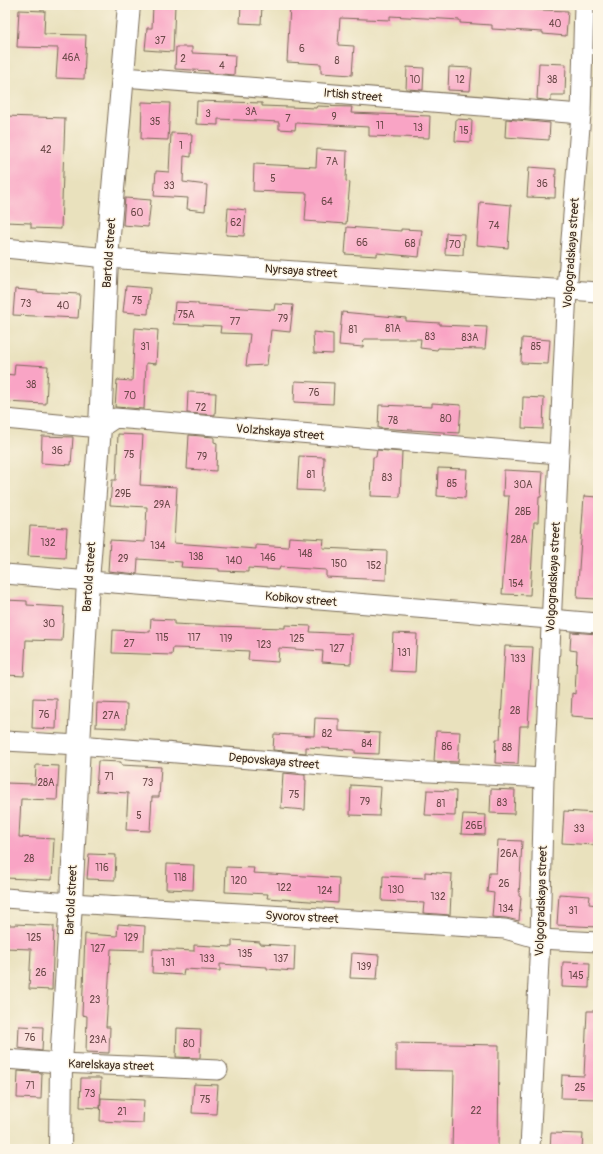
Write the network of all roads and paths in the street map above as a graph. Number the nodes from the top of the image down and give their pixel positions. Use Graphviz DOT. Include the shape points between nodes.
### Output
graph roads {
  1 [pos="129,5"];
  2 [pos="584,5"];
  3 [pos="124,77"];
  4 [pos="581,114"];
  5 [pos="5,248"];
  6 [pos="107,258"];
  7 [pos="567,290"];
  8 [pos="598,292"];
  9 [pos="5,419"];
  10 [pos="100,428"];
  11 [pos="559,454"];
  12 [pos="5,574"];
  13 [pos="88,581"];
  14 [pos="551,620"];
  15 [pos="598,623"];
  16 [pos="5,741"];
  17 [pos="79,746"];
  18 [pos="544,778"];
  19 [pos="5,898"];
  20 [pos="71,903"];
  21 [pos="540,939"];
  22 [pos="598,942"];
  23 [pos="5,1059"];
  24 [pos="61,1063"];
  25 [pos="218,1070"];
  26 [pos="60,1149"];
  27 [pos="530,1149"];
  1 -- 3 [label="street, Bartold street"];
  2 -- 4 [label="street, Volgogradskaya street"];
  3 -- 4 [label="street, Irtish street"];
  3 -- 6 [label="street, Bartold street"];
  4 -- 7 [label="street, Volgogradskaya street"];
  5 -- 6 [label="street, Nyrsaya street"];
  6 -- 7 [label="street, Nyrsaya street"];
  6 -- 10 [label="street, Bartold street"];
  7 -- 8 [label="street, Nyrsaya street"];
  7 -- 11 [label="street, Volgogradskaya street"];
  9 -- 10 [label="street"];
  10 -- 11 [label="street, Volzhskaya street" via="115,418"];
  10 -- 13 [label="street, Bartold street"];
  11 -- 14 [label="street, Volgogradskaya street"];
  12 -- 13 [label="street, Kobikov street"];
  13 -- 14 [label="street, Kobikov street"];
  13 -- 17 [label="street, Bartold street"];
  14 -- 15 [label="street, Kobikov street"];
  14 -- 18 [label="street, Volgogradskaya street"];
  16 -- 17 [label="street, Depovskaya street"];
  17 -- 18 [label="street, Depovskaya street" via="372,769"];
  17 -- 20 [label="street, Bartold street"];
  18 -- 21 [label="street, Volgogradskaya street"];
  19 -- 20 [label="street, Syvorov street"];
  20 -- 21 [label="street, Syvorov street" via="505,929"];
  20 -- 24 [label="street, Bartold street"];
  21 -- 22 [label="street, Syvorov street"];
  21 -- 27 [label="street, Volgogradskaya street"];
  23 -- 24 [label="street, Karelskaya street"];
  24 -- 25 [label="street, Karelskaya street"];
  24 -- 26 [label="street, Bartold street"];
}
